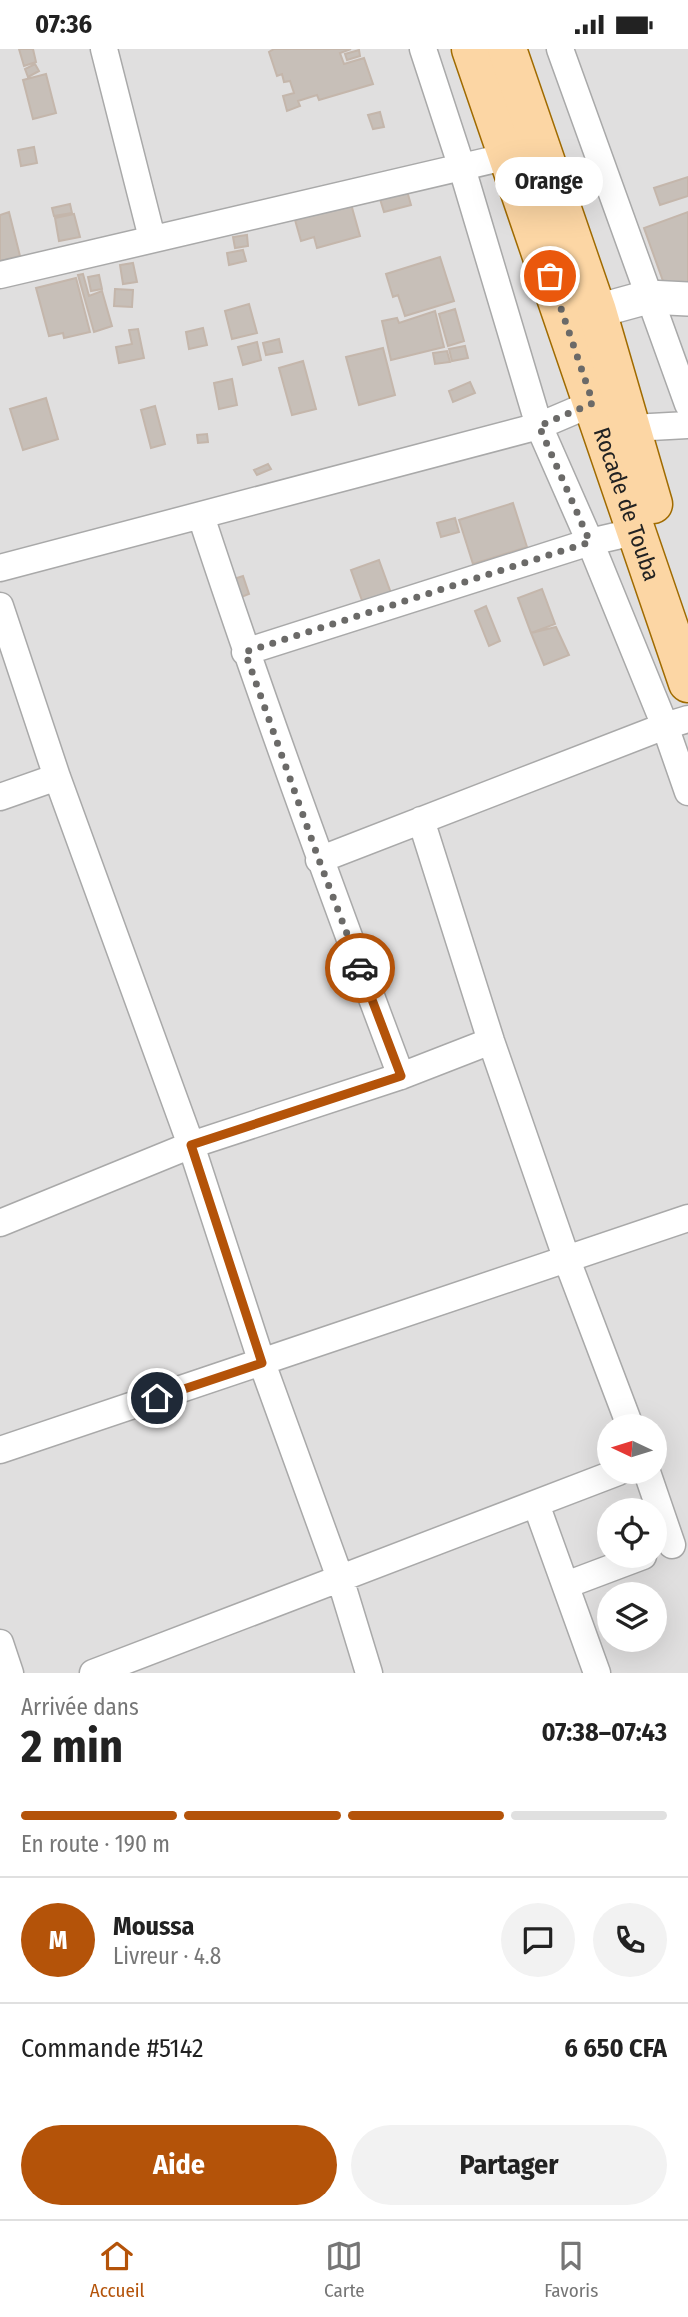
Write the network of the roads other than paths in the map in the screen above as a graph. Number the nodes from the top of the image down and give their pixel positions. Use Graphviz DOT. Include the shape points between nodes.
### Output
graph roads {
  1 [pos="104,49"];
  2 [pos="423,49"];
  3 [pos="471,49"];
  4 [pos="507,49"];
  5 [pos="559,49"];
  6 [pos="509,156"];
  7 [pos="463,168"];
  8 [pos="152,238"];
  9 [pos="0,275"];
  10 [pos="648,297"];
  11 [pos="688,299"];
  12 [pos="597,311"];
  13 [pos="593,403"];
  14 [pos="688,404"];
  15 [pos="688,425"];
  16 [pos="539,426"];
  17 [pos="632,428"];
  18 [pos="201,516"];
  19 [pos="638,531"];
  20 [pos="590,542"];
  21 [pos="0,568"];
  22 [pos="0,606"];
  23 [pos="688,613"];
  24 [pos="245,652"];
  25 [pos="688,683"];
  26 [pos="676,723"];
  27 [pos="57,777"];
  28 [pos="688,792"];
  29 [pos="0,797"];
  30 [pos="421,820"];
  31 [pos="319,860"];
  32 [pos="491,1041"];
  33 [pos="401,1076"];
  34 [pos="191,1145"];
  35 [pos="688,1218"];
  36 [pos="0,1223"];
  37 [pos="567,1260"];
  38 [pos="262,1363"];
  39 [pos="626,1414"];
  40 [pos="0,1450"];
  41 [pos="597,1480"];
  42 [pos="652,1484"];
  43 [pos="536,1504"];
  44 [pos="671,1545"];
  45 [pos="611,1568"];
  46 [pos="340,1578"];
  47 [pos="566,1585"];
  48 [pos="0,1643"];
  49 [pos="108,1670"];
  50 [pos="10,1673"];
  51 [pos="369,1673"];
  52 [pos="597,1673"];
  1 -- 8 [label="street"];
  2 -- 7 [label="street"];
  3 -- 6 [label="main road, Rocade de Touba"];
  4 -- 12 [label="main road, Rocade de Touba"];
  5 -- 10 [label="street"];
  6 -- 7 [label="street"];
  6 -- 13 [label="main road, Rocade de Touba"];
  7 -- 8 [label="street"];
  7 -- 16 [label="street"];
  8 -- 9 [label="street"];
  10 -- 11 [label="street"];
  10 -- 12 [label="street"];
  10 -- 14 [label="street"];
  12 -- 17 [label="main road, Rocade de Touba"];
  13 -- 16 [label="street"];
  13 -- 19 [label="main road, Rocade de Touba"];
  15 -- 17 [label="street"];
  16 -- 18 [label="street"];
  16 -- 20 [label="street"];
  17 -- 23 [label="main road, Rocade de Touba"];
  18 -- 21 [label="street"];
  18 -- 24 [label="street"];
  19 -- 20 [label="street"];
  19 -- 25 [label="main road, Rocade de Touba"];
  20 -- 24 [label="street"];
  20 -- 26 [label="street"];
  22 -- 27 [label="street"];
  24 -- 31 [label="street"];
  26 -- 28 [label="street"];
  26 -- 30 [label="street"];
  27 -- 29 [label="street"];
  27 -- 34 [label="street"];
  30 -- 31 [label="street"];
  30 -- 32 [label="street"];
  31 -- 33 [label="street"];
  32 -- 33 [label="street"];
  32 -- 37 [label="street"];
  33 -- 34 [label="street"];
  34 -- 36 [label="street"];
  34 -- 38 [label="street"];
  35 -- 37 [label="street"];
  37 -- 38 [label="street"];
  37 -- 39 [label="street"];
  38 -- 40 [label="street"];
  38 -- 46 [label="street"];
  41 -- 43 [label="street"];
  42 -- 44 [label="street"];
  43 -- 46 [label="street"];
  43 -- 47 [label="street"];
  45 -- 47 [label="street"];
  46 -- 49 [label="street"];
  46 -- 51 [label="street"];
  47 -- 52 [label="street"];
  48 -- 50 [label="street"];
}
